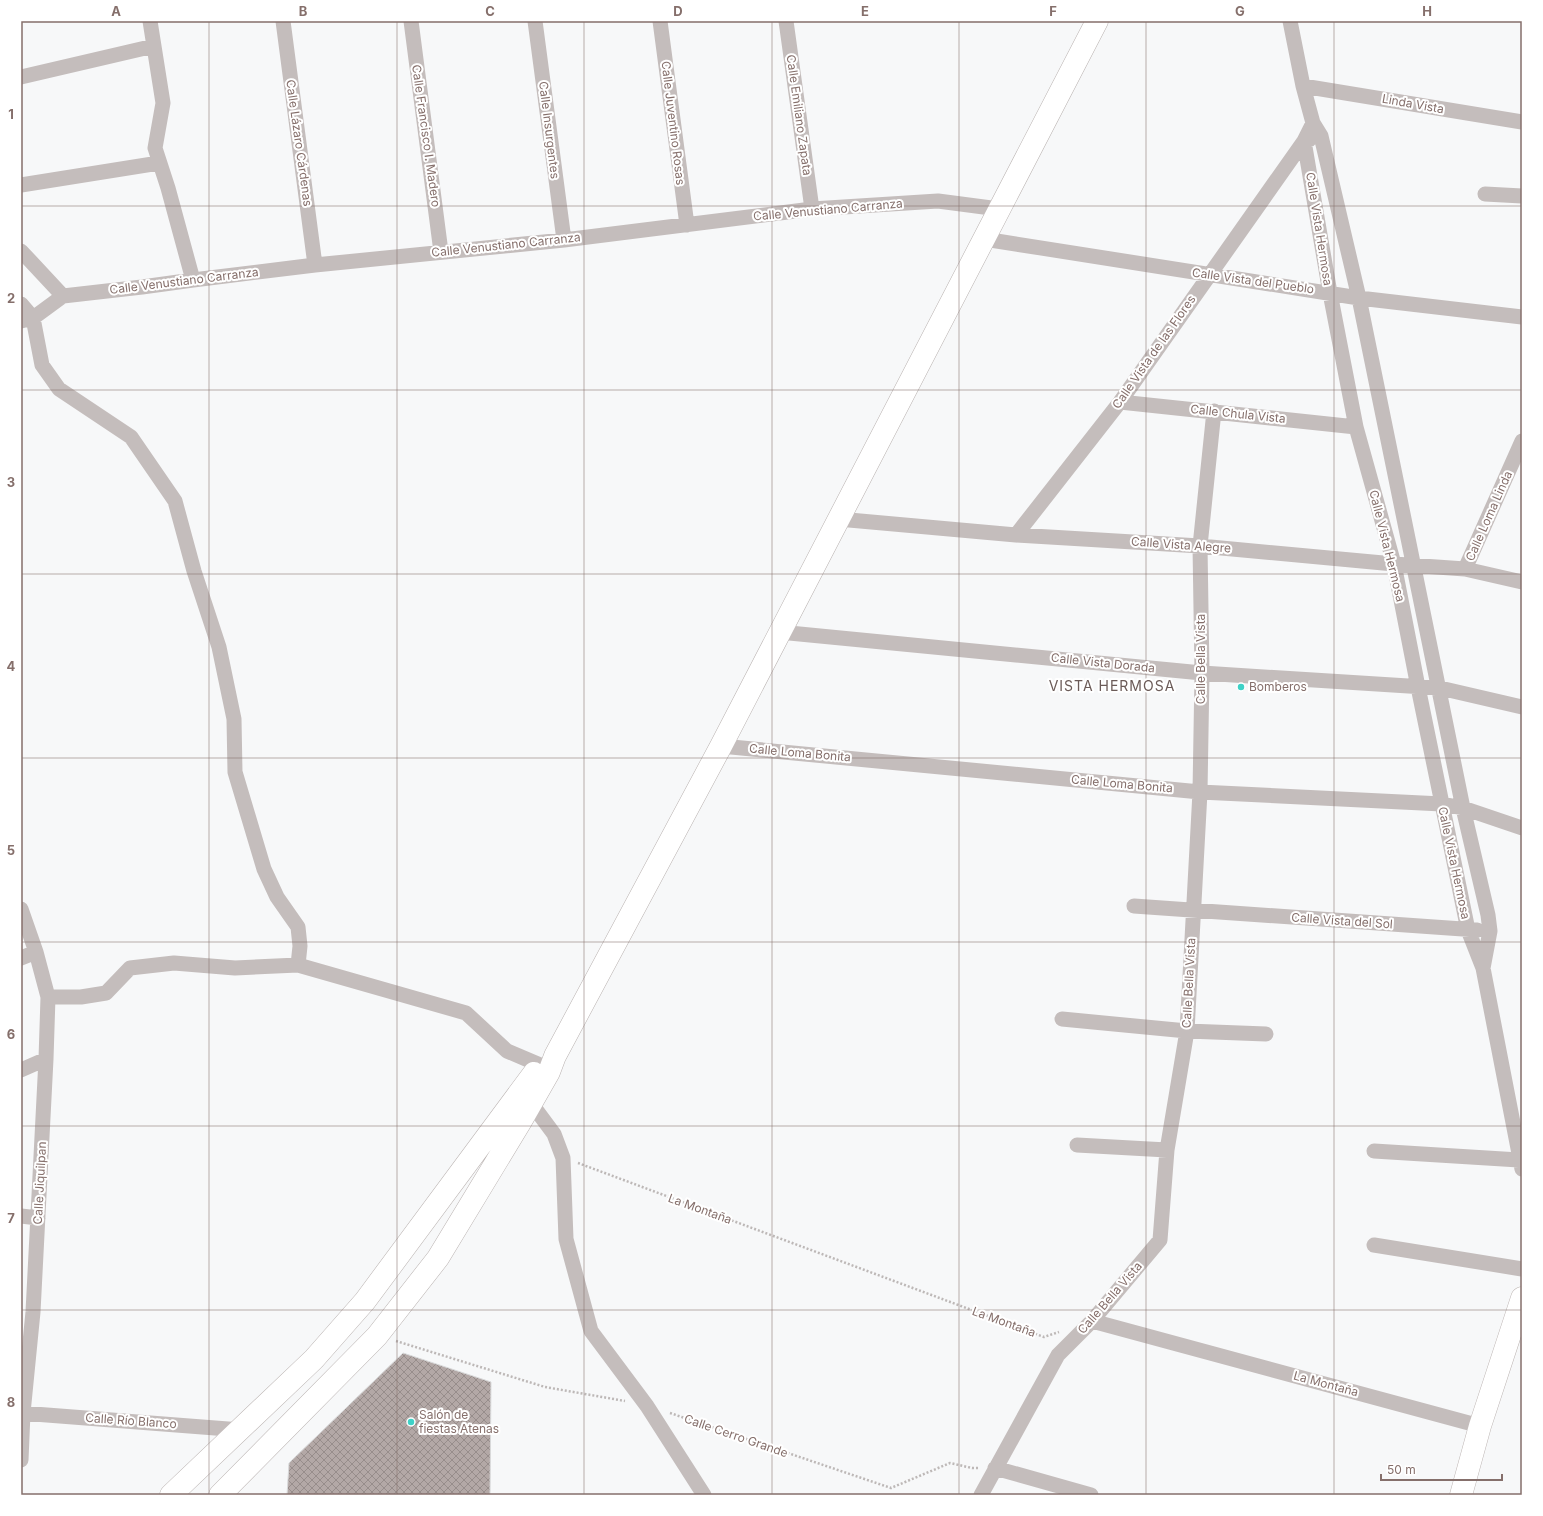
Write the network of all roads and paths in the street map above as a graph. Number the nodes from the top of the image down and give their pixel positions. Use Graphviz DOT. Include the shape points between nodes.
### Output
graph roads {
  1 [pos="150,21"];
  2 [pos="282,21"];
  3 [pos="411,21"];
  4 [pos="535,21"];
  5 [pos="660,21"];
  6 [pos="786,21"];
  7 [pos="1097,21"];
  8 [pos="1290,21"];
  9 [pos="154,46"];
  10 [pos="21,77"];
  11 [pos="1303,86"];
  12 [pos="1522,122"];
  13 [pos="1313,123"];
  14 [pos="1321,136"];
  15 [pos="1304,141"];
  16 [pos="159,163"];
  17 [pos="21,185"];
  18 [pos="1486,194"];
  19 [pos="1522,196"];
  20 [pos="812,209"];
  21 [pos="999,209"];
  22 [pos="686,225"];
  23 [pos="984,239"];
  24 [pos="564,240"];
  25 [pos="21,251"];
  26 [pos="441,252"];
  27 [pos="315,265"];
  28 [pos="1209,275"];
  29 [pos="193,280"];
  30 [pos="1330,293"];
  31 [pos="63,296"];
  32 [pos="1359,298"];
  33 [pos="21,304"];
  34 [pos="1522,317"];
  35 [pos="27,319"];
  36 [pos="1120,402"];
  37 [pos="1214,411"];
  38 [pos="1356,427"];
  39 [pos="1522,441"];
  40 [pos="838,519"];
  41 [pos="1016,535"];
  42 [pos="1200,546"];
  43 [pos="1394,564"];
  44 [pos="1413,565"];
  45 [pos="1465,569"];
  46 [pos="1522,582"];
  47 [pos="779,632"];
  48 [pos="1202,673"];
  49 [pos="1418,687"];
  50 [pos="1440,688"];
  51 [pos="1522,707"];
  52 [pos="721,746"];
  53 [pos="1200,792"];
  54 [pos="1442,804"];
  55 [pos="1463,808"];
  56 [pos="1522,828"];
  57 [pos="1134,906"];
  58 [pos="21,909"];
  59 [pos="1193,910"];
  60 [pos="1468,930"];
  61 [pos="1490,931"];
  62 [pos="36,952"];
  63 [pos="21,958"];
  64 [pos="298,966"];
  65 [pos="1483,968"];
  66 [pos="48,997"];
  67 [pos="1062,1019"];
  68 [pos="1187,1030"];
  69 [pos="1266,1034"];
  70 [pos="46,1059"];
  71 [pos="548,1064"];
  72 [pos="21,1070"];
  73 [pos="531,1103"];
  74 [pos="1077,1145"];
  75 [pos="1167,1150"];
  76 [pos="1374,1151"];
  77 [pos="563,1158"];
  78 [pos="1521,1165"];
  79 [pos="21,1216"];
  80 [pos="38,1218"];
  81 [pos="1374,1245"];
  82 [pos="1522,1269"];
  83 [pos="1522,1298"];
  84 [pos="27,1311"];
  85 [pos="1092,1321"];
  86 [pos="1065,1330"];
  87 [pos="377,1336"];
  88 [pos="646,1406"];
  89 [pos="22,1413"];
  90 [pos="1480,1426"];
  91 [pos="241,1430"];
  92 [pos="21,1460"];
  93 [pos="995,1468"];
  94 [pos="171,1495"];
  95 [pos="220,1495"];
  96 [pos="704,1495"];
  97 [pos="981,1495"];
  98 [pos="1092,1495"];
  99 [pos="1460,1495"];
  1 -- 9 [label="street"];
  2 -- 27 [label="street, Calle Lázaro Cárdenas"];
  3 -- 26 [label="street, Calle Francisco I. Madero"];
  4 -- 24 [label="street, Calle Insurgentes"];
  5 -- 22 [label="street, Calle Juventino Rosas"];
  6 -- 20 [label="street, Calle Emiliano Zapata"];
  7 -- 21 [label="main road"];
  8 -- 11 [label="street, Calle Vista Hermosa"];
  9 -- 10 [label="street"];
  9 -- 16 [label="street" via="163,103 155,148"];
  11 -- 12 [label="street, Linda Vista"];
  11 -- 13 [label="street, Calle Vista Hermosa"];
  13 -- 14 [label="street, Calle Vista Hermosa"];
  13 -- 15 [label="street"];
  14 -- 15 [label="street"];
  14 -- 32 [label="street, Calle Vista Hermosa"];
  15 -- 28 [label="street, Calle Vista de las Flores"];
  15 -- 30 [label="street, Calle Vista Hermosa"];
  16 -- 17 [label="street"];
  16 -- 29 [label="street"];
  18 -- 19 [label="street"];
  20 -- 21 [label="street, Calle Venustiano Carranza" via="938,201"];
  20 -- 22 [label="street, Calle Venustiano Carranza"];
  21 -- 23 [label="main road"];
  22 -- 24 [label="street, Calle Venustiano Carranza"];
  23 -- 28 [label="street, Calle Vista del Pueblo"];
  23 -- 40 [label="main road"];
  24 -- 26 [label="street, Calle Venustiano Carranza"];
  25 -- 31 [label="street"];
  26 -- 27 [label="street, Calle Venustiano Carranza"];
  27 -- 29 [label="street, Calle Venustiano Carranza"];
  28 -- 30 [label="street, Calle Vista del Pueblo"];
  28 -- 36 [label="street, Calle Vista de las Flores"];
  29 -- 31 [label="street, Calle Venustiano Carranza"];
  30 -- 32 [label="street, Calle Vista del Pueblo"];
  30 -- 38 [label="street, Calle Vista Hermosa"];
  31 -- 35 [label="street, Calle Venustiano Carranza"];
  32 -- 34 [label="street, Calle Vista del Pueblo"];
  32 -- 44 [label="street, Calle Vista Hermosa"];
  33 -- 35 [label="street"];
  35 -- 64 [label="street" via="42,365 59,389 131,437 175,501 194,571 219,647 234,719 235,772 264,869 277,897 298,927"];
  36 -- 37 [label="street, Calle Chula Vista"];
  36 -- 41 [label="street, Calle Vista de las Flores"];
  37 -- 38 [label="street, Calle Chula Vista"];
  37 -- 42 [label="street, Calle Bella Vista"];
  38 -- 43 [label="street, Calle Vista Hermosa"];
  39 -- 45 [label="street, Calle Loma Linda"];
  40 -- 41 [label="street, Calle Vista Alegre"];
  40 -- 47 [label="main road"];
  41 -- 42 [label="street, Calle Vista Alegre"];
  42 -- 43 [label="street, Calle Vista Alegre"];
  42 -- 48 [label="street, Calle Bella Vista"];
  43 -- 44 [label="street, Calle Vista Alegre"];
  43 -- 49 [label="street, Calle Vista Hermosa"];
  44 -- 45 [label="street, Calle Vista Alegre"];
  44 -- 50 [label="street, Calle Vista Hermosa"];
  45 -- 46 [label="street, Calle Vista Alegre"];
  47 -- 48 [label="street, Calle Vista Dorada"];
  47 -- 52 [label="main road"];
  48 -- 49 [label="street, Calle Vista Dorada"];
  48 -- 53 [label="street, Calle Bella Vista"];
  49 -- 50 [label="street, Calle Vista Dorada"];
  49 -- 54 [label="street, Calle Vista Hermosa"];
  50 -- 51 [label="street, Calle Vista Dorada"];
  50 -- 55 [label="street, Calle Vista Hermosa"];
  52 -- 53 [label="street, Calle Loma Bonita"];
  52 -- 71 [label="main road"];
  53 -- 54 [label="street, Calle Loma Bonita"];
  53 -- 59 [label="street, Calle Bella Vista"];
  54 -- 55 [label="street, Calle Loma Bonita"];
  54 -- 60 [label="street, Calle Vista Hermosa"];
  55 -- 56 [label="street, Calle Loma Bonita"];
  55 -- 61 [label="street, Calle Vista Hermosa"];
  57 -- 59 [label="street, Calle Vista del Sol"];
  58 -- 62 [label="street, Calle Jiquilpan"];
  59 -- 60 [label="street, Calle Vista del Sol"];
  59 -- 68 [label="street, Calle Bella Vista"];
  60 -- 61 [label="street, Calle Vista del Sol"];
  60 -- 65 [label="street, Calle Vista Hermosa"];
  61 -- 65 [label="street, Calle Vista Hermosa"];
  62 -- 63 [label="street"];
  62 -- 66 [label="street, Calle Jiquilpan"];
  64 -- 66 [label="street" via="235,968 174,963 130,968 106,993 81,997"];
  64 -- 71 [label="street" via="466,1012 507,1050"];
  65 -- 78 [label="street, Calle Vista Hermosa"];
  66 -- 70 [label="street, Calle Jiquilpan"];
  67 -- 68 [label="street"];
  68 -- 69 [label="street"];
  68 -- 75 [label="street, Calle Bella Vista"];
  70 -- 72 [label="street"];
  70 -- 80 [label="street, Calle Jiquilpan"];
  71 -- 73 [label="main road"];
  71 -- 91 [label="main road" via="365,1301 314,1359"];
  73 -- 77 [label="street" via="554,1134"];
  73 -- 87 [label="main road" via="438,1258"];
  74 -- 75 [label="street"];
  75 -- 85 [label="street, Calle Bella Vista" via="1160,1240"];
  76 -- 78 [label="street"];
  77 -- 86 [label="path, La Montaña" via="1044,1337"];
  77 -- 88 [label="street" via="566,1239 591,1331"];
  79 -- 80 [label="street"];
  80 -- 84 [label="street, Calle Jiquilpan"];
  81 -- 82 [label="street"];
  83 -- 90 [label="main road"];
  84 -- 89 [label="street, Calle Jiquilpan"];
  85 -- 90 [label="street, La Montaña"];
  85 -- 93 [label="street, Calle Bella Vista" via="1058,1355"];
  87 -- 88 [label="path, Calle Cerro Grande" via="545,1386"];
  87 -- 95 [label="main road"];
  88 -- 93 [label="path, Calle Cerro Grande" via="891,1488 950,1463 972,1468"];
  88 -- 96 [label="street"];
  89 -- 91 [label="street, Calle Río Blanco"];
  89 -- 92 [label="street, Calle Jiquilpan"];
  90 -- 99 [label="main road"];
  91 -- 94 [label="main road"];
  93 -- 97 [label="street, Calle Bella Vista"];
  93 -- 98 [label="street"];
}
